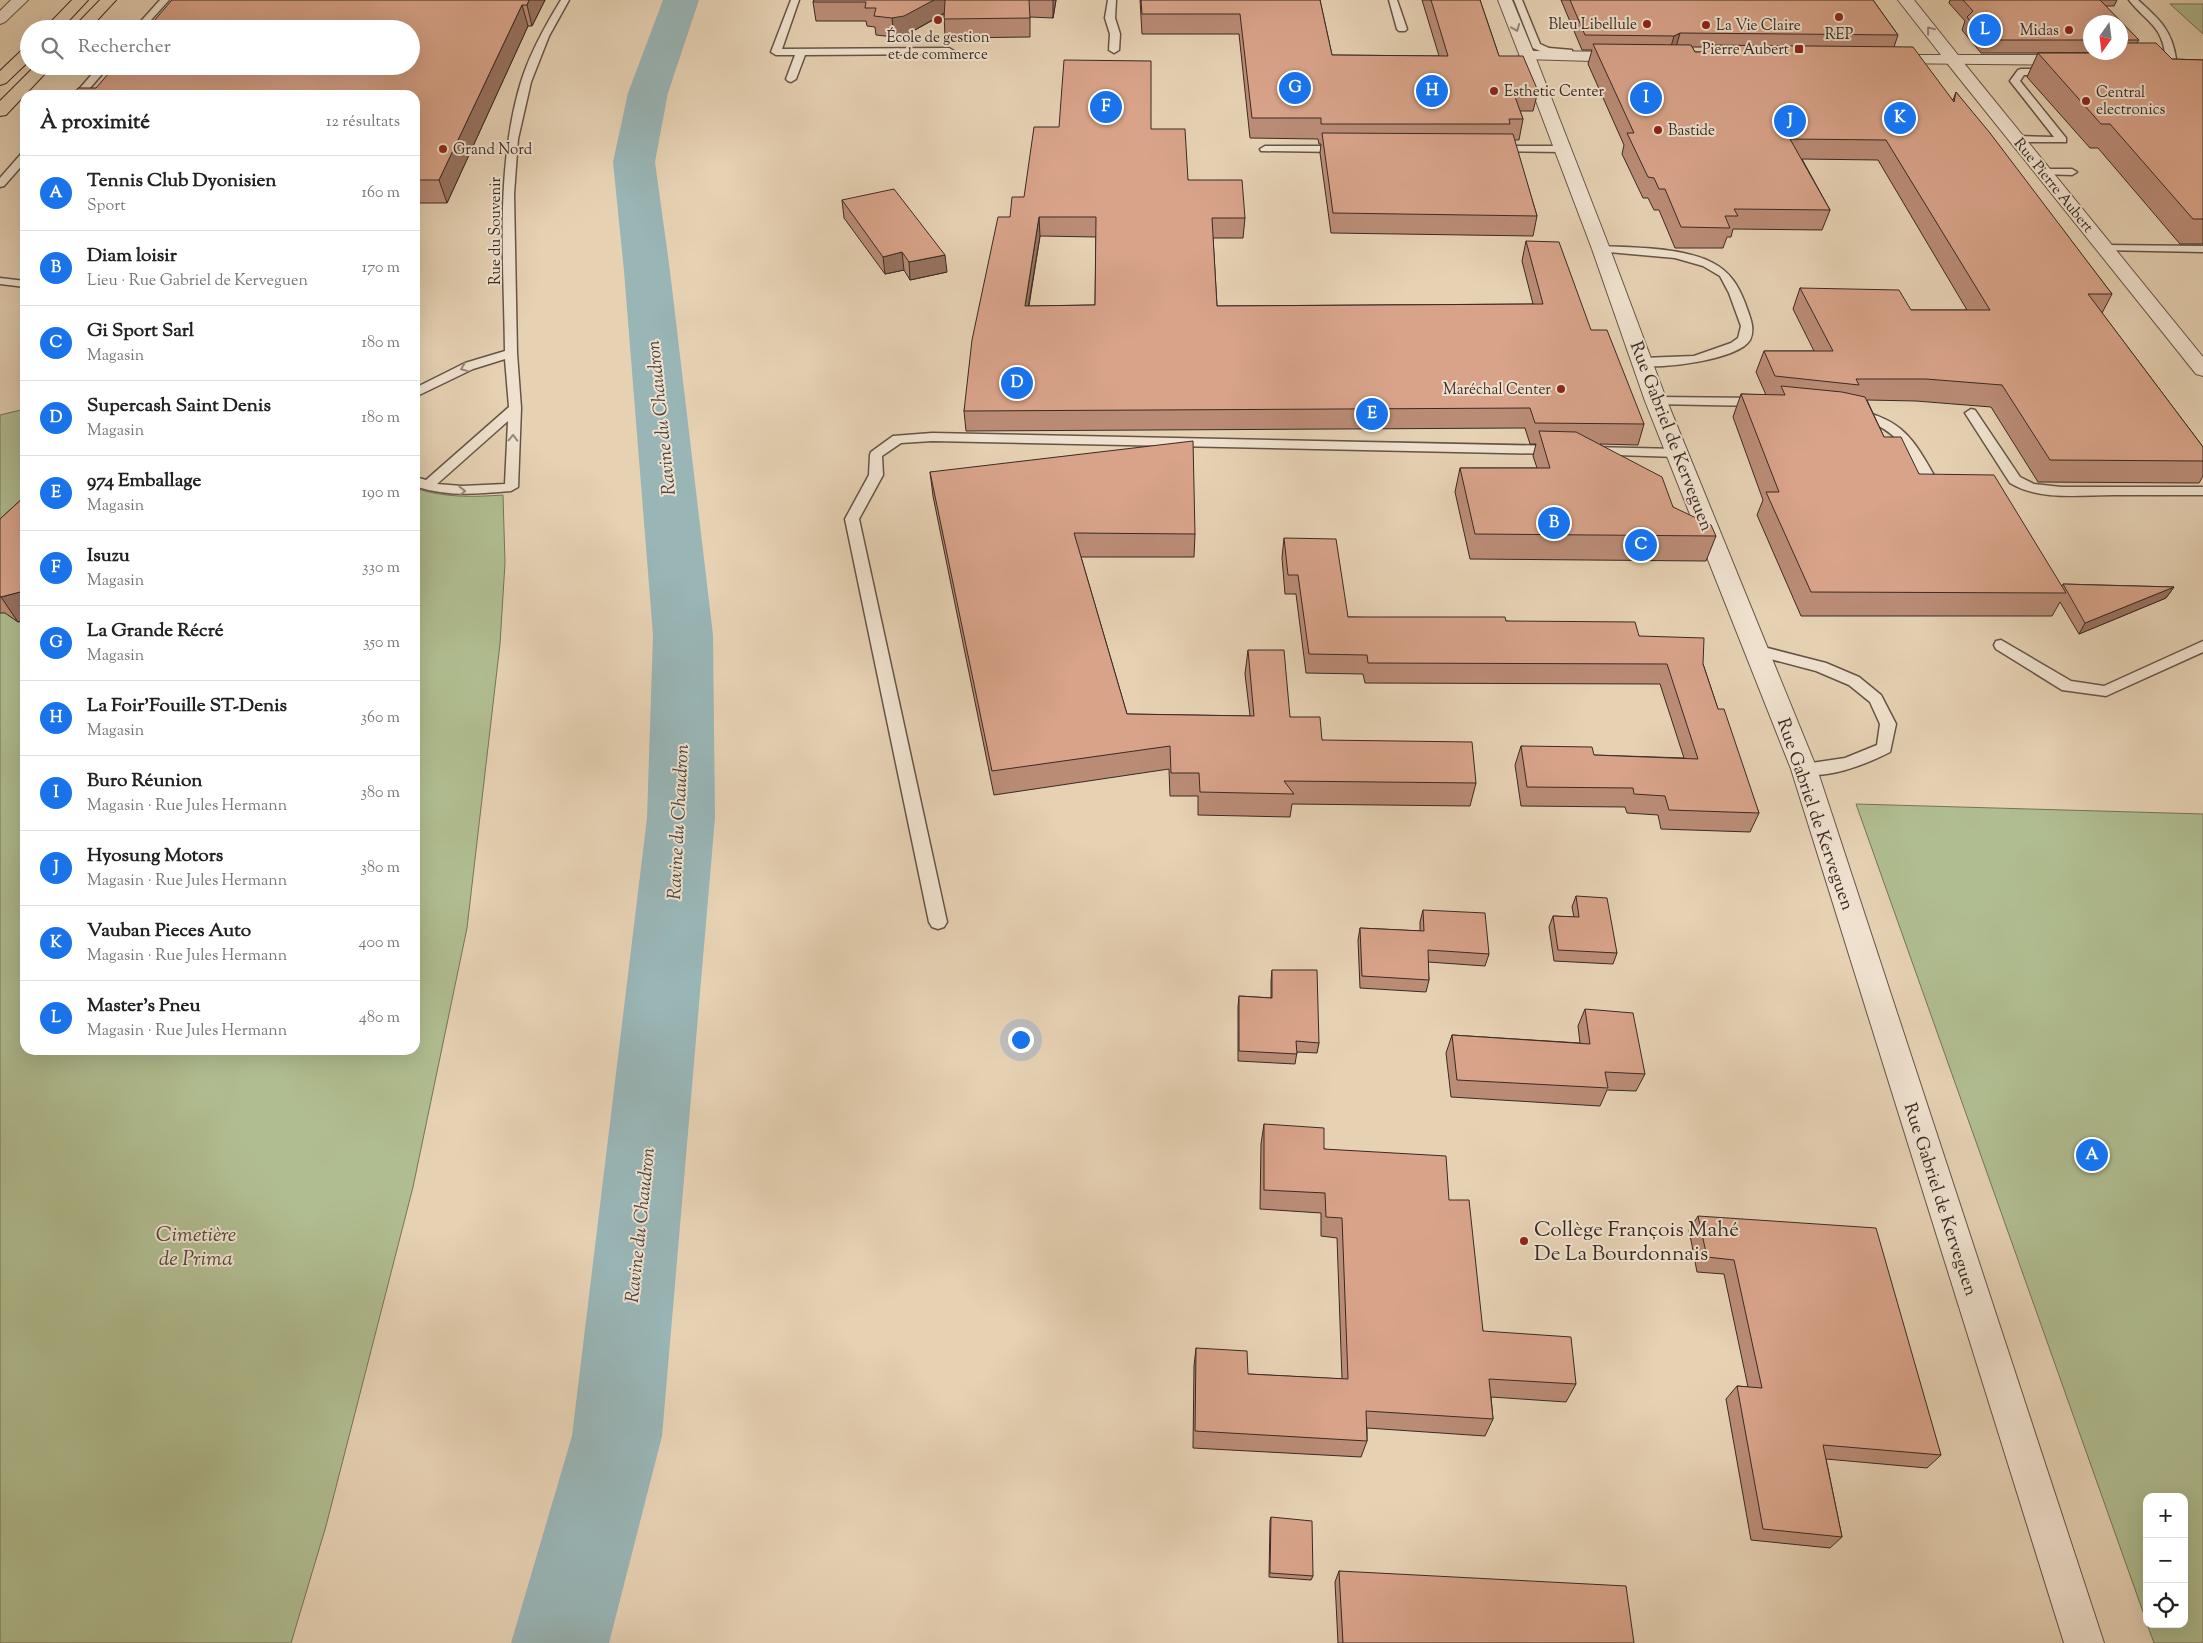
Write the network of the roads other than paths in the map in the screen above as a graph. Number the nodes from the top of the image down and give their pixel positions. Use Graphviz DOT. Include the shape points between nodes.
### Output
graph roads {
  1 [pos="20,0"];
  2 [pos="81,0"];
  3 [pos="108,0"];
  4 [pos="165,0"];
  5 [pos="565,0"];
  6 [pos="795,0"];
  7 [pos="1112,0"];
  8 [pos="1393,0"];
  9 [pos="1505,0"];
  10 [pos="1518,0"];
  11 [pos="1906,0"];
  12 [pos="2133,0"];
  13 [pos="0,19"];
  14 [pos="61,20"];
  15 [pos="89,20"];
  16 [pos="146,20"];
  17 [pos="1402,29"];
  18 [pos="1114,50"];
  19 [pos="949,51"];
  20 [pos="801,52"];
  21 [pos="1640,55"];
  22 [pos="1527,56"];
  23 [pos="1871,57"];
  24 [pos="1953,60"];
  25 [pos="2083,60"];
  26 [pos="2153,60"];
  27 [pos="2179,60"];
  28 [pos="20,61"];
  29 [pos="2066,72"];
  30 [pos="35,75"];
  31 [pos="96,75"];
  32 [pos="791,79"];
  33 [pos="0,80"];
  34 [pos="21,90"];
  35 [pos="83,90"];
  36 [pos="20,91"];
  37 [pos="0,111"];
  38 [pos="2017,139"];
  39 [pos="1265,149"];
  40 [pos="1355,149"];
  41 [pos="1484,149"];
  42 [pos="1564,149"];
  43 [pos="20,162"];
  44 [pos="2043,172"];
  45 [pos="2072,172"];
  46 [pos="0,184"];
  47 [pos="2104,248"];
  48 [pos="1601,249"];
  49 [pos="2203,249"];
  50 [pos="0,281"];
  51 [pos="20,283"];
  52 [pos="510,353"];
  53 [pos="1642,362"];
  54 [pos="2203,370"];
  55 [pos="420,390"];
  56 [pos="1656,401"];
  57 [pos="1770,403"];
  58 [pos="514,408"];
  59 [pos="1846,413"];
  60 [pos="1971,413"];
  61 [pos="1678,453"];
  62 [pos="1928,477"];
  63 [pos="421,484"];
  64 [pos="2203,491"];
  65 [pos="2001,645"];
  66 [pos="2203,646"];
  67 [pos="1756,650"];
  68 [pos="1804,768"];
  69 [pos="938,922"];
  70 [pos="2084,1643"];
  1 -- 13 [label="street"];
  2 -- 14 [label="highway"];
  3 -- 15 [label="highway"];
  4 -- 16 [label="lane"];
  5 -- 52 [label="lane, Rue du Souvenir" via="544,36 530,73 513,139 509,194"];
  6 -- 20 [label="lane" via="776,52"];
  7 -- 18 [label="lane" via="1110,18 1115,34"];
  8 -- 17 [label="lane"];
  9 -- 22 [label="street, Rue Gabriel de Kerveguen, one-way"];
  10 -- 21 [label="lane" via="1536,46 1547,51"];
  24 -- 11 [label="street, Rue Pierre Aubert, one-way"];
  12 -- 27 [label="lane" via="2165,31"];
  19 -- 20 [label="lane"];
  20 -- 32 [label="lane"];
  21 -- 22 [label="street"];
  22 -- 42 [label="street, Rue Gabriel de Kerveguen"];
  23 -- 24 [label="street"];
  24 -- 25 [label="street"];
  24 -- 38 [label="street, Rue Pierre Aubert"];
  26 -- 27 [label="street"];
  28 -- 33 [label="highway"];
  29 -- 38 [label="lane" via="2021,72 2015,81 2062,140"];
  30 -- 34 [label="highway"];
  31 -- 35 [label="lane"];
  36 -- 37 [label="highway"];
  38 -- 44 [label="street, Rue Pierre Aubert"];
  39 -- 40 [label="lane"];
  41 -- 42 [label="lane"];
  42 -- 48 [label="street, Rue Gabriel de Kerveguen"];
  43 -- 46 [label="lane"];
  44 -- 45 [label="lane"];
  44 -- 47 [label="street, Rue Pierre Aubert"];
  47 -- 49 [label="lane"];
  47 -- 54 [label="street, Rue Pierre Aubert"];
  48 -- 53 [label="street, Rue Gabriel de Kerveguen"];
  48 -- 53 [label="lane" via="1676,255 1706,264 1724,274 1747,326 1744,339 1735,346 1695,360"];
  50 -- 51 [label="lane"];
  52 -- 55 [label="lane, one-way" via="469,366"];
  52 -- 58 [label="lane"];
  53 -- 56 [label="street, Rue Gabriel de Kerveguen"];
  56 -- 57 [label="lane"];
  56 -- 61 [label="street, Rue Gabriel de Kerveguen"];
  58 -- 63 [label="lane" via="484,438"];
  63 -- 58 [label="lane, one-way" via="459,492 511,487"];
  59 -- 62 [label="lane" via="1862,415 1902,434"];
  60 -- 64 [label="lane" via="2015,480 2023,486 2061,491"];
  61 -- 67 [label="street, Rue Gabriel de Kerveguen"];
  61 -- 69 [label="lane" via="942,437 898,439 876,455 876,475 852,519"];
  65 -- 66 [label="lane" via="2067,686 2106,691"];
  67 -- 68 [label="street, Rue Gabriel de Kerveguen"];
  67 -- 68 [label="lane" via="1821,667 1854,681 1876,699 1888,724 1884,748 1865,759 1826,768"];
  68 -- 70 [label="street, Rue Gabriel de Kerveguen"];
}
